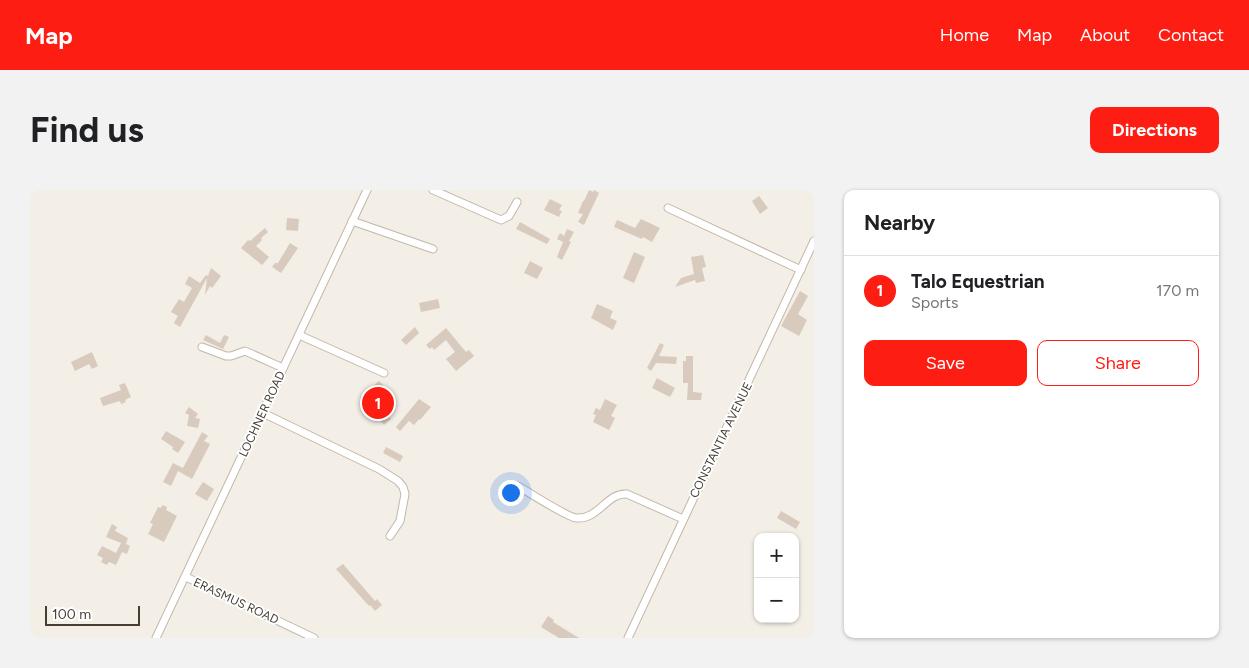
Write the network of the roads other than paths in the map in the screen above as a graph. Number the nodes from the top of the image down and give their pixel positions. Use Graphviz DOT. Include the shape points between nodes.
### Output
graph roads {
  1 [pos="367,190"];
  2 [pos="433,190"];
  3 [pos="517,202"];
  4 [pos="668,208"];
  5 [pos="352,220"];
  6 [pos="814,241"];
  7 [pos="433,250"];
  8 [pos="801,270"];
  9 [pos="299,335"];
  10 [pos="202,346"];
  11 [pos="283,368"];
  12 [pos="384,373"];
  13 [pos="262,412"];
  14 [pos="518,486"];
  15 [pos="683,519"];
  16 [pos="390,536"];
  17 [pos="186,577"];
  18 [pos="156,638"];
  19 [pos="314,638"];
  20 [pos="628,638"];
  1 -- 5 [label="street, LOCHNER ROAD"];
  2 -- 3 [label="street" via="499,220 509,216"];
  4 -- 8 [label="street"];
  5 -- 7 [label="street"];
  5 -- 9 [label="street, LOCHNER ROAD"];
  6 -- 8 [label="street, CONSTANTIA AVENUE"];
  8 -- 15 [label="street, CONSTANTIA AVENUE"];
  9 -- 11 [label="street, LOCHNER ROAD"];
  9 -- 12 [label="street"];
  10 -- 11 [label="street" via="226,356 245,350"];
  11 -- 13 [label="street, LOCHNER ROAD"];
  13 -- 16 [label="street" via="379,468 398,481 405,494 400,521"];
  13 -- 17 [label="street, LOCHNER ROAD"];
  14 -- 15 [label="street" via="574,518 592,515 613,498 627,494"];
  15 -- 20 [label="street, CONSTANTIA AVENUE"];
  17 -- 18 [label="street, LOCHNER ROAD"];
  17 -- 19 [label="street, ERASMUS ROAD"];
}
